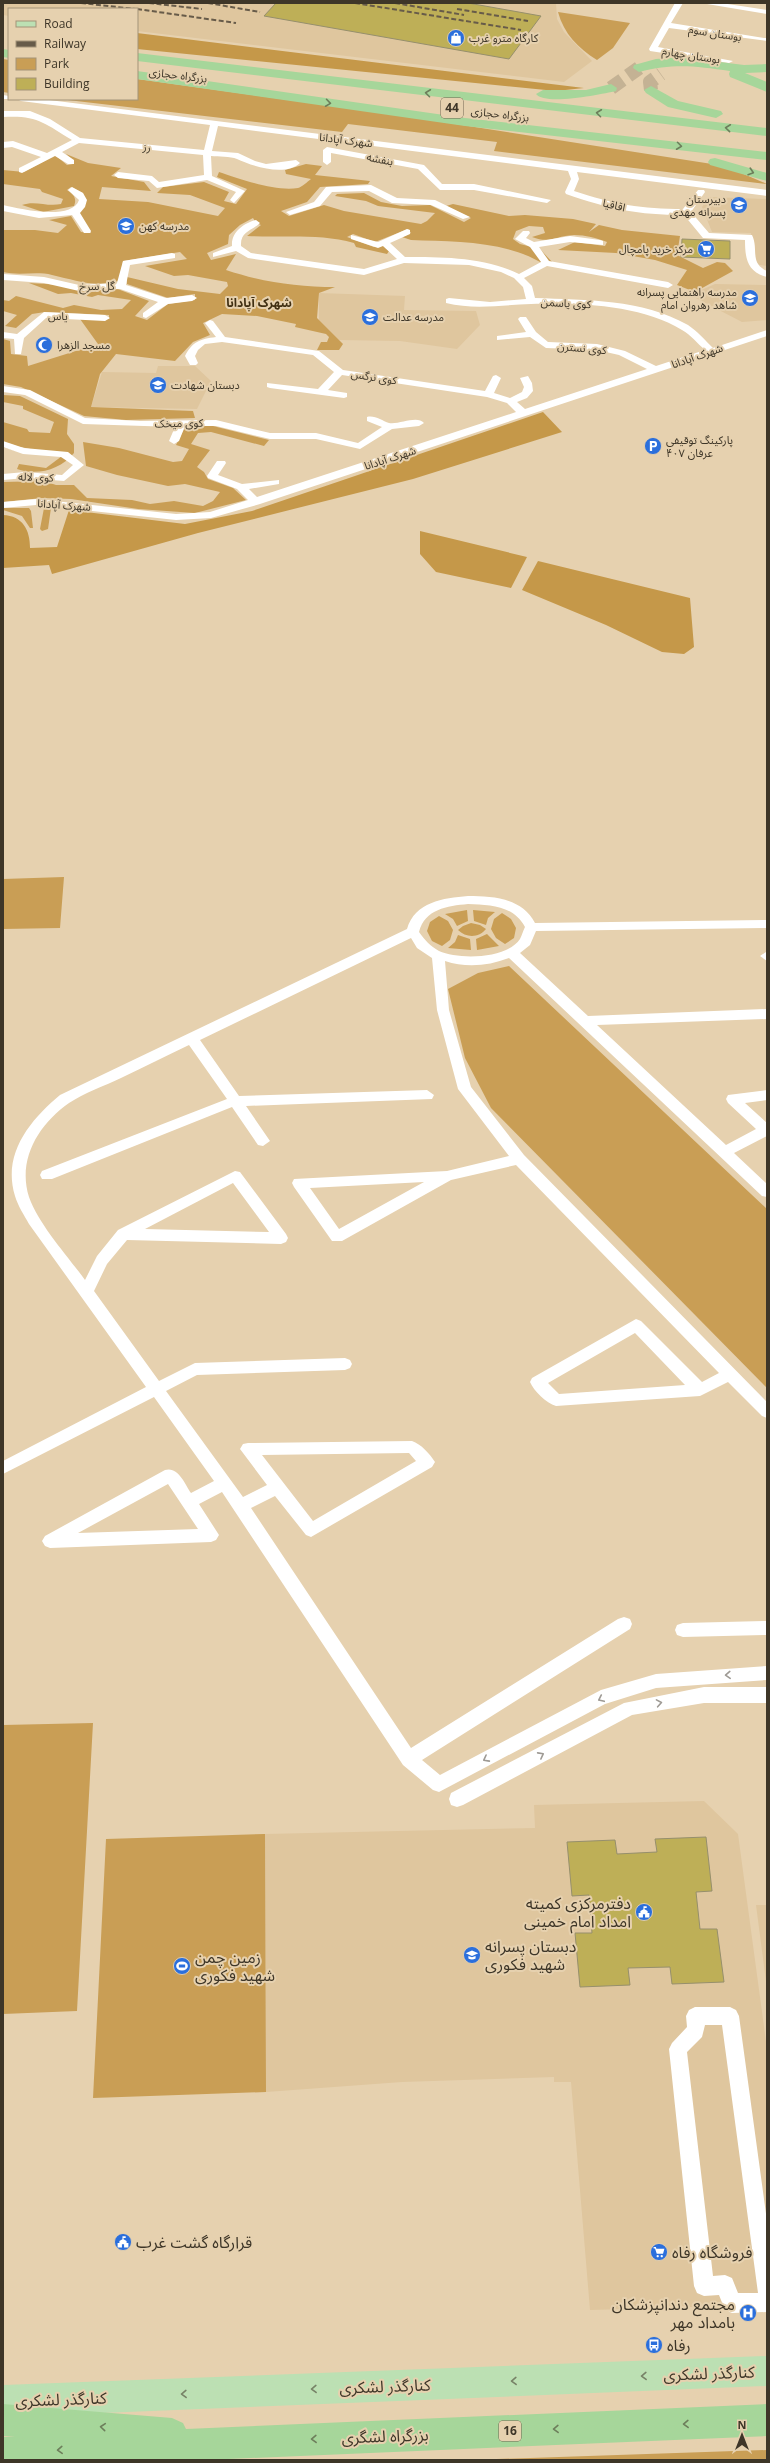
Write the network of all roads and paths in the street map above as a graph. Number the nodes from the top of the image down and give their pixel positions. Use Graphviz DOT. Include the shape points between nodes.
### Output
graph roads {
  1 [pos="680,3"];
  2 [pos="705,3"];
  3 [pos="767,12"];
  4 [pos="666,25"];
  5 [pos="764,40"];
  6 [pos="138,56"];
  7 [pos="138,56"];
  8 [pos="729,61"];
  9 [pos="639,68"];
  10 [pos="767,68"];
  11 [pos="138,70"];
  12 [pos="661,74"];
  13 [pos="138,75"];
  14 [pos="611,88"];
  15 [pos="767,88"];
  16 [pos="651,90"];
  17 [pos="508,92"];
  18 [pos="29,100"];
  19 [pos="3,114"];
  20 [pos="465,122"];
  21 [pos="215,123"];
  22 [pos="765,126"];
  23 [pos="78,140"];
  24 [pos="3,144"];
  25 [pos="767,146"];
  26 [pos="438,151"];
  27 [pos="56,152"];
  28 [pos="208,153"];
  29 [pos="47,156"];
  30 [pos="767,156"];
  31 [pos="71,162"];
  32 [pos="327,162"];
  33 [pos="296,163"];
  34 [pos="421,168"];
  35 [pos="572,168"];
  36 [pos="22,170"];
  37 [pos="118,175"];
  38 [pos="208,177"];
  39 [pos="767,177"];
  40 [pos="440,187"];
  41 [pos="72,190"];
  42 [pos="701,192"];
  43 [pos="767,193"];
  44 [pos="234,200"];
  45 [pos="547,200"];
  46 [pos="432,202"];
  47 [pos="3,208"];
  48 [pos="75,212"];
  49 [pos="290,212"];
  50 [pos="686,212"];
  51 [pos="466,217"];
  52 [pos="256,223"];
  53 [pos="87,231"];
  54 [pos="407,232"];
  55 [pos="526,233"];
  56 [pos="354,237"];
  57 [pos="384,242"];
  58 [pos="600,243"];
  59 [pos="533,245"];
  60 [pos="237,247"];
  61 [pos="216,255"];
  62 [pos="172,256"];
  63 [pos="403,260"];
  64 [pos="546,263"];
  65 [pos="767,274"];
  66 [pos="3,277"];
  67 [pos="518,278"];
  68 [pos="668,285"];
  69 [pos="122,286"];
  70 [pos="192,298"];
  71 [pos="165,301"];
  72 [pos="449,301"];
  73 [pos="531,301"];
  74 [pos="146,315"];
  75 [pos="105,318"];
  76 [pos="524,319"];
  77 [pos="210,323"];
  78 [pos="767,333"];
  79 [pos="532,334"];
  80 [pos="3,335"];
  81 [pos="19,337"];
  82 [pos="222,338"];
  83 [pos="500,338"];
  84 [pos="631,344"];
  85 [pos="546,345"];
  86 [pos="711,351"];
  87 [pos="18,352"];
  88 [pos="622,353"];
  89 [pos="542,356"];
  90 [pos="193,363"];
  91 [pos="656,370"];
  92 [pos="340,372"];
  93 [pos="496,378"];
  94 [pos="525,378"];
  95 [pos="270,385"];
  96 [pos="3,389"];
  97 [pos="322,390"];
  98 [pos="488,394"];
  99 [pos="344,395"];
  100 [pos="510,402"];
  101 [pos="524,414"];
  102 [pos="371,419"];
  103 [pos="181,422"];
  104 [pos="419,423"];
  105 [pos="389,426"];
  106 [pos="174,441"];
  107 [pos="3,444"];
  108 [pos="360,446"];
  109 [pos="221,463"];
  110 [pos="371,464"];
  111 [pos="3,477"];
  112 [pos="275,482"];
  113 [pos="241,487"];
  114 [pos="256,502"];
  115 [pos="3,505"];
  116 [pos="767,924"];
  117 [pos="531,927"];
  118 [pos="413,932"];
  119 [pos="512,953"];
  120 [pos="438,956"];
  121 [pos="767,1014"];
  122 [pos="586,1021"];
  123 [pos="192,1039"];
  124 [pos="427,1095"];
  125 [pos="767,1096"];
  126 [pos="235,1101"];
  127 [pos="766,1131"];
  128 [pos="263,1141"];
  129 [pos="724,1152"];
  130 [pos="519,1159"];
  131 [pos="47,1175"];
  132 [pos="447,1176"];
  133 [pos="767,1192"];
  134 [pos="123,1234"];
  135 [pos="86,1292"];
  136 [pos="345,1364"];
  137 [pos="731,1374"];
  138 [pos="157,1389"];
  139 [pos="700,1390"];
  140 [pos="767,1412"];
  141 [pos="3,1468"];
  142 [pos="224,1483"];
  143 [pos="277,1487"];
  144 [pos="189,1502"];
  145 [pos="241,1506"];
  146 [pos="624,1624"];
  147 [pos="767,1628"];
  148 [pos="683,1630"];
  149 [pos="767,1673"];
  150 [pos="767,1695"];
  151 [pos="409,1759"];
  152 [pos="457,1799"];
  153 [pos="767,2292"];
  154 [pos="767,2302"];
  155 [pos="767,2371"];
  156 [pos="3,2401"];
  157 [pos="3,2420"];
  158 [pos="767,2420"];
  159 [pos="726,2423"];
  160 [pos="767,2427"];
  161 [pos="253,2442"];
  162 [pos="3,2453"];
  1 -- 4 [label="street"];
  2 -- 3 [label="street"];
  4 -- 5 [label="street, بوستان سوم"];
  4 -- 8 [label="street, بوستان چهارم" via="653,49"];
  6 -- 17 [label="highway" via="235,63"];
  22 -- 7 [label="highway, بزرگراه حجازی / 44, one-way"];
  9 -- 10 [label="highway" via="657,62 677,60 744,70"];
  11 -- 25 [label="highway, بزرگراه حجازی / 44"];
  12 -- 15 [label="highway" via="676,68 700,68 740,76"];
  13 -- 20 [label="highway, one-way"];
  14 -- 17 [label="highway" via="586,94"];
  16 -- 22 [label="highway" via="671,104"];
  17 -- 22 [label="highway"];
  18 -- 21 [label="street, شهرک آپادانا"];
  19 -- 23 [label="street, رز" via="27,113 47,121"];
  20 -- 30 [label="highway, one-way"];
  20 -- 39 [label="highway, one-way" via="727,164"];
  21 -- 26 [label="street, شهرک آپادانا"];
  21 -- 28 [label="street"];
  23 -- 27 [label="street"];
  23 -- 28 [label="street, رز"];
  24 -- 29 [label="street" via="13,144"];
  26 -- 34 [label="street"];
  26 -- 35 [label="street, شهرک آپادانا"];
  27 -- 29 [label="street"];
  27 -- 31 [label="street"];
  28 -- 33 [label="street, رز" via="238,156 246,162 270,167"];
  28 -- 38 [label="street"];
  29 -- 36 [label="street"];
  32 -- 34 [label="street, بنفشه" via="327,150"];
  34 -- 40 [label="street"];
  35 -- 43 [label="street, شهرک آپادانا"];
  35 -- 50 [label="street, اقاقیا" via="575,179 569,192 610,206 654,212"];
  37 -- 38 [label="street" via="152,179 157,185"];
  38 -- 44 [label="street" via="241,191"];
  40 -- 45 [label="street" via="474,187"];
  40 -- 46 [label="street"];
  41 -- 48 [label="street" via="83,200 81,207"];
  42 -- 50 [label="street"];
  46 -- 49 [label="street" via="395,201 371,188 329,188 317,204"];
  46 -- 51 [label="street"];
  47 -- 48 [label="street" via="39,215"];
  48 -- 53 [label="street"];
  50 -- 65 [label="street" via="706,236 749,237 751,264 756,270"];
  52 -- 60 [label="street" via="238,234"];
  54 -- 57 [label="street"];
  55 -- 59 [label="street" via="520,239"];
  56 -- 57 [label="street" via="378,245"];
  57 -- 63 [label="street"];
  58 -- 59 [label="street" via="570,238"];
  59 -- 64 [label="street"];
  60 -- 61 [label="street"];
  60 -- 63 [label="street" via="248,255 357,272"];
  62 -- 69 [label="street" via="126,263"];
  63 -- 67 [label="street" via="468,262 492,266"];
  64 -- 67 [label="street"];
  64 -- 68 [label="street"];
  66 -- 69 [label="street, گل سرخ" via="44,280 79,288"];
  67 -- 73 [label="street, کوی یاسمن" via="527,286"];
  69 -- 71 [label="street, گل سرخ"];
  70 -- 71 [label="street"];
  71 -- 74 [label="street"];
  72 -- 73 [label="street" via="490,305"];
  73 -- 86 [label="street, کوی یاسمن" via="620,307 655,314 684,327"];
  75 -- 81 [label="street, یاس" via="44,315"];
  76 -- 79 [label="street"];
  77 -- 82 [label="street"];
  78 -- 86 [label="street, شهرک آپادانا"];
  79 -- 83 [label="street"];
  79 -- 85 [label="street, کوی نسترن"];
  80 -- 81 [label="street"];
  81 -- 87 [label="street"];
  82 -- 90 [label="street, کوی نرگس" via="202,342 194,348 190,356"];
  82 -- 92 [label="street, کوی نرگس" via="316,353"];
  84 -- 88 [label="street"];
  85 -- 88 [label="street, کوی نسترن" via="599,344"];
  85 -- 89 [label="street"];
  86 -- 91 [label="street, شهرک آپادانا"];
  88 -- 91 [label="street, کوی نسترن"];
  91 -- 101 [label="street, شهرک آپادانا"];
  92 -- 97 [label="street"];
  92 -- 98 [label="street, کوی نرگس"];
  93 -- 98 [label="street"];
  94 -- 100 [label="street" via="529,392 524,398"];
  95 -- 97 [label="street"];
  96 -- 103 [label="street, کوی میخک" via="26,392 73,422"];
  97 -- 99 [label="street"];
  98 -- 100 [label="street, کوی نرگس"];
  100 -- 101 [label="street, کوی نرگس"];
  101 -- 110 [label="street, شهرک آپادانا"];
  102 -- 105 [label="street"];
  103 -- 106 [label="street"];
  103 -- 108 [label="street, کوی میخک" via="216,422 270,436 316,436"];
  104 -- 105 [label="street"];
  105 -- 108 [label="street"];
  107 -- 111 [label="street, کوی لاله" via="23,451 64,454 79,465 64,478 25,475"];
  108 -- 110 [label="street" via="371,455"];
  109 -- 113 [label="street" via="212,476"];
  110 -- 114 [label="street, شهرک آپادانا"];
  112 -- 113 [label="street"];
  113 -- 114 [label="street"];
  114 -- 115 [label="street, شهرک آپادانا" via="189,518 42,503"];
  116 -- 117 [label="street"];
  117 -- 118 [label="street" via="523,913 515,908 493,901 468,900 445,903 424,911 416,921"];
  117 -- 119 [label="street" via="527,942"];
  118 -- 120 [label="street" via="420,946"];
  118 -- 123 [label="street"];
  119 -- 120 [label="street" via="475,960"];
  119 -- 122 [label="street"];
  120 -- 130 [label="street" via="444,1010 465,1089"];
  121 -- 122 [label="street"];
  122 -- 129 [label="street"];
  123 -- 126 [label="street"];
  123 -- 135 [label="street" via="65,1099 47,1113 31,1132 17,1164 20,1192 34,1220"];
  124 -- 126 [label="street"];
  125 -- 127 [label="street" via="733,1099"];
  126 -- 128 [label="street"];
  126 -- 131 [label="street"];
  127 -- 129 [label="street"];
  129 -- 133 [label="street"];
  130 -- 132 [label="street"];
  130 -- 137 [label="street"];
  132 -- 132 [label="street" via="439,1176 299,1183 337,1237"];
  134 -- 134 [label="street" via="235,1176 281,1238 154,1235"];
  134 -- 135 [label="street" via="102,1260"];
  135 -- 138 [label="street"];
  136 -- 138 [label="street" via="195,1369"];
  137 -- 139 [label="street"];
  137 -- 140 [label="street"];
  138 -- 141 [label="street"];
  138 -- 142 [label="street"];
  139 -- 139 [label="street" via="636,1326 537,1382 556,1400"];
  142 -- 144 [label="street"];
  142 -- 145 [label="street"];
  143 -- 143 [label="street" via="248,1449 412,1447 427,1462 311,1530"];
  143 -- 145 [label="street"];
  144 -- 144 [label="street" via="170,1475 50,1541 211,1535"];
  145 -- 151 [label="street"];
  146 -- 151 [label="street"];
  147 -- 148 [label="street"];
  149 -- 151 [label="street, one-way" via="656,1681 628,1688 601,1698 439,1784"];
  152 -- 150 [label="street, one-way" via="630,1708 704,1695"];
  153 -- 154 [label="street" via="730,2016 695,2016 696,2031 678,2049 704,2286 725,2285 732,2303"];
  155 -- 156 [label="main road, کنارگذر لشکری, one-way"];
  161 -- 157 [label="highway, one-way"];
  158 -- 159 [label="highway, بزرگراه لشگری / 16"];
  159 -- 160 [label="highway"];
  159 -- 161 [label="highway, بزرگراه لشگری / 16, one-way"];
  161 -- 162 [label="highway, بزرگراه لشگری / 16, one-way"];
}
